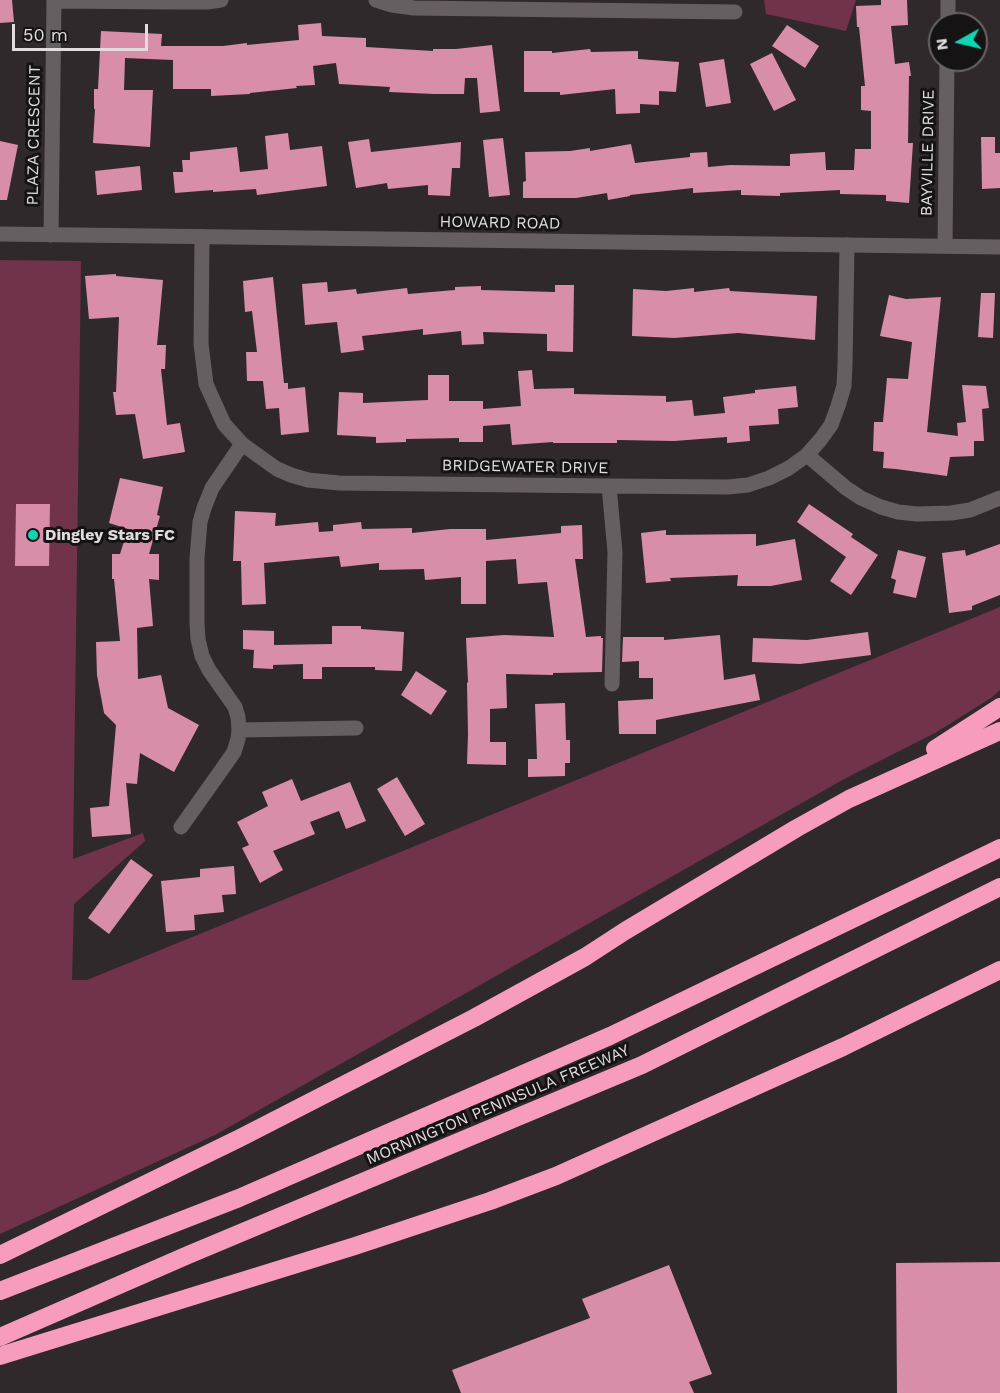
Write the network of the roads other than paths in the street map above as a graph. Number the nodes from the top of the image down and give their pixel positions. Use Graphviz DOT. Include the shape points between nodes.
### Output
graph roads {
  1 [pos="54,0"];
  2 [pos="221,0"];
  3 [pos="376,0"];
  4 [pos="735,12"];
  5 [pos="947,72"];
  6 [pos="0,234"];
  7 [pos="51,235"];
  8 [pos="202,237"];
  9 [pos="847,245"];
  10 [pos="945,246"];
  11 [pos="1000,247"];
  12 [pos="242,444"];
  13 [pos="807,455"];
  14 [pos="609,486"];
  15 [pos="1000,498"];
  16 [pos="612,684"];
  17 [pos="1000,707"];
  18 [pos="356,728"];
  19 [pos="239,730"];
  20 [pos="1000,731"];
  21 [pos="880,784"];
  22 [pos="182,827"];
  23 [pos="1000,848"];
  24 [pos="1000,887"];
  25 [pos="1000,970"];
  26 [pos="0,1254"];
  27 [pos="0,1291"];
  28 [pos="0,1337"];
  29 [pos="0,1356"];
  1 -- 2 [label="street"];
  1 -- 7 [label="street, PLAZA CRESCENT"];
  3 -- 4 [label="street" via="414,8"];
  5 -- 10 [label="street, BAYVILLE DRIVE"];
  6 -- 7 [label="street, HOWARD ROAD"];
  7 -- 8 [label="street, HOWARD ROAD"];
  8 -- 9 [label="street, HOWARD ROAD"];
  8 -- 12 [label="street, BRIDGEWATER DRIVE" via="201,344 206,384 224,424"];
  9 -- 10 [label="street, HOWARD ROAD"];
  9 -- 13 [label="street, BRIDGEWATER DRIVE" via="844,386 831,425"];
  10 -- 11 [label="street, HOWARD ROAD"];
  12 -- 14 [label="street, BRIDGEWATER DRIVE" via="277,469 308,480"];
  12 -- 19 [label="street" via="212,489 200,522 196,623 202,656 235,707"];
  13 -- 14 [label="street, BRIDGEWATER DRIVE" via="789,468 748,485"];
  13 -- 15 [label="street" via="861,498 898,512 951,513"];
  14 -- 16 [label="street" via="615,552"];
  17 -- 21 [label="highway"];
  18 -- 19 [label="street"];
  19 -- 22 [label="street" via="234,752"];
  20 -- 21 [label="highway"];
  21 -- 26 [label="highway" via="797,828 585,957 474,1018 240,1138"];
  23 -- 27 [label="highway, MORNINGTON PENINSULA FREEWAY" via="610,1036 239,1198"];
  24 -- 28 [label="highway, MORNINGTON PENINSULA FREEWAY" via="642,1065"];
  25 -- 29 [label="highway" via="843,1047 556,1176 355,1246"];
}
